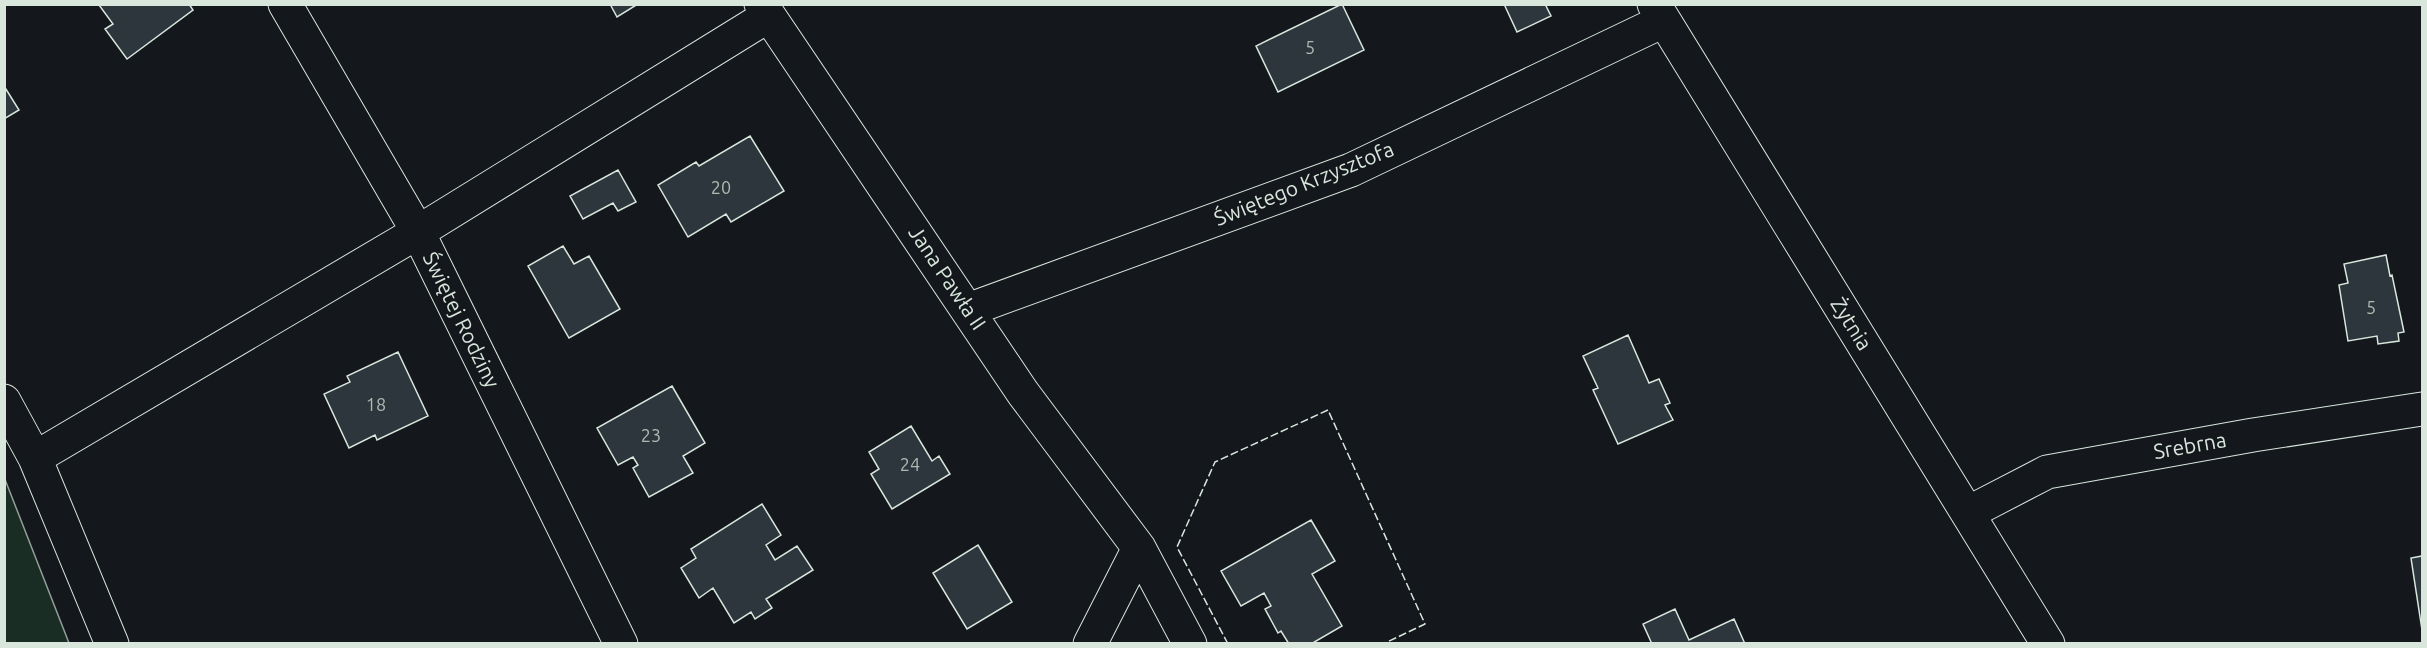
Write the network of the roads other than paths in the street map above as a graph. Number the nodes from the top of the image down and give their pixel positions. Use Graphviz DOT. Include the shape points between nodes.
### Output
graph roads {
  1 [pos="285,4"];
  2 [pos="764,10"];
  3 [pos="1658,13"];
  4 [pos="418,232"];
  5 [pos="968,310"];
  6 [pos="4,401"];
  7 [pos="2422,410"];
  8 [pos="35,458"];
  9 [pos="1968,513"];
  10 [pos="1139,548"];
  11 [pos="112,644"];
  12 [pos="621,644"];
  13 [pos="1090,644"];
  14 [pos="1190,644"];
  15 [pos="2048,644"];
  1 -- 4 [label="street, Świętej Rodziny"];
  2 -- 4 [label="street"];
  2 -- 5 [label="street, Jana Pawła II"];
  3 -- 5 [label="street, Świętego Krzysztofa" via="1351,170"];
  3 -- 9 [label="street, Żytnia"];
  4 -- 8 [label="street"];
  4 -- 12 [label="street, Świętej Rodziny"];
  5 -- 10 [label="street, Jana Pawła II" via="1023,393"];
  6 -- 8 [label="street"];
  7 -- 9 [label="street, Srebrna" via="2047,472"];
  8 -- 11 [label="street"];
  9 -- 15 [label="street, Żytnia"];
  10 -- 13 [label="street"];
  10 -- 14 [label="street, Jana Pawła II"];
}
